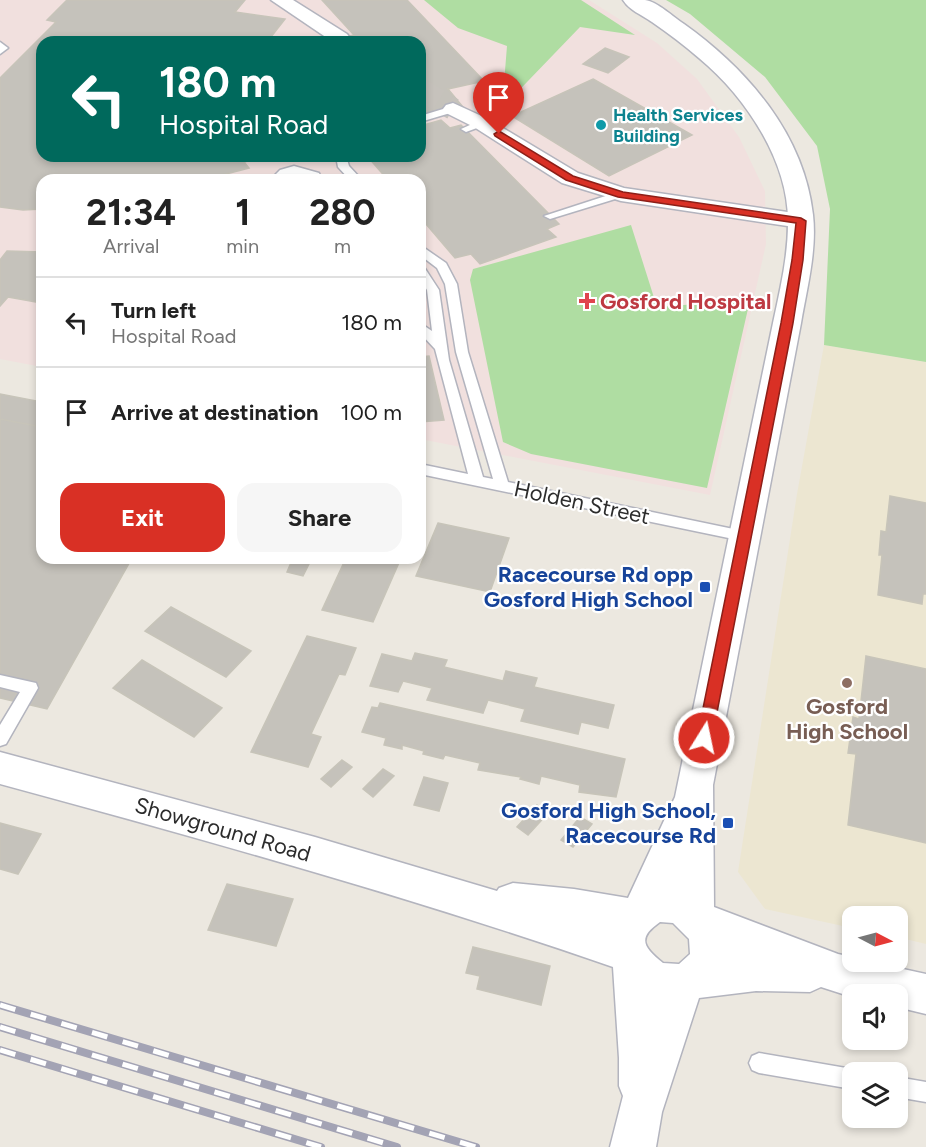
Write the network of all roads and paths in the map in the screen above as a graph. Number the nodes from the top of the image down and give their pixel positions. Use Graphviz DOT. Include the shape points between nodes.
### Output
graph roads {
  1 [pos="280,0"];
  2 [pos="633,0"];
  3 [pos="337,36"];
  4 [pos="0,45"];
  5 [pos="0,51"];
  6 [pos="453,109"];
  7 [pos="426,117"];
  8 [pos="280,174"];
  9 [pos="313,174"];
  10 [pos="621,194"];
  11 [pos="550,216"];
  12 [pos="801,221"];
  13 [pos="426,254"];
  14 [pos="426,278"];
  15 [pos="455,303"];
  16 [pos="434,305"];
  17 [pos="426,306"];
  18 [pos="426,332"];
  19 [pos="443,360"];
  20 [pos="426,471"];
  21 [pos="477,481"];
  22 [pos="502,486"];
  23 [pos="743,536"];
  24 [pos="0,681"];
  25 [pos="0,739"];
  26 [pos="0,768"];
  27 [pos="694,785"];
  28 [pos="698,918"];
  29 [pos="634,936"];
  30 [pos="838,974"];
  31 [pos="689,981"];
  32 [pos="926,994"];
  33 [pos="759,1063"];
  34 [pos="842,1077"];
  35 [pos="908,1089"];
  36 [pos="926,1092"];
  37 [pos="637,1129"];
  1 -- 3 [label="street"];
  2 -- 12 [label="main road" via="681,30 727,68 771,124 790,169"];
  4 -- 5 [label="lane"];
  6 -- 7 [label="lane"];
  6 -- 10 [label="street" via="473,126 570,178"];
  8 -- 9 [label="lane" via="299,169"];
  10 -- 11 [label="lane"];
  10 -- 12 [label="street"];
  12 -- 23 [label="main road" via="787,323"];
  13 -- 15 [label="lane" via="442,266"];
  14 -- 16 [label="lane"];
  15 -- 16 [label="lane"];
  15 -- 22 [label="lane" via="462,352"];
  16 -- 17 [label="lane"];
  16 -- 19 [label="lane"];
  18 -- 19 [label="lane" via="438,343"];
  19 -- 21 [label="lane"];
  20 -- 21 [label="lane, Holden Street"];
  21 -- 22 [label="lane, Holden Street"];
  22 -- 23 [label="lane, Holden Street"];
  23 -- 27 [label="main road"];
  24 -- 25 [label="lane" via="30,688"];
  26 -- 29 [label="main road, Showground Road" via="445,893"];
  27 -- 28 [label="main road" via="692,850"];
  27 -- 29 [label="main road"];
  28 -- 29 [label="main road" via="682,907 654,904"];
  28 -- 30 [label="main road"];
  28 -- 31 [label="main road" via="711,947 710,959"];
  29 -- 31 [label="main road" via="649,979 671,984"];
  29 -- 37 [label="main road" via="641,1058"];
  30 -- 31 [label="main road" via="756,971"];
  30 -- 32 [label="main road"];
  31 -- 37 [label="main road"];
  33 -- 34 [label="lane"];
  35 -- 36 [label="lane"];
}
